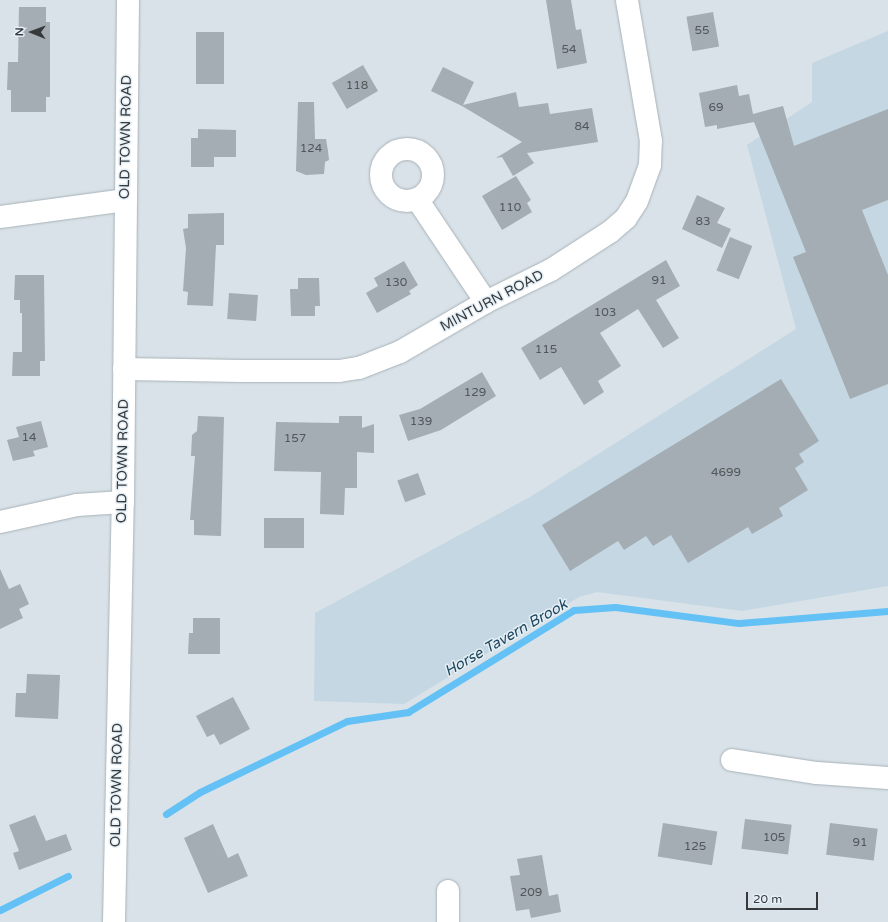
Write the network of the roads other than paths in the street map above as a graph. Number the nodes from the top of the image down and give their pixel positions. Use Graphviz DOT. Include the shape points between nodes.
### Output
graph roads {
  1 [pos="128,0"];
  2 [pos="627,0"];
  3 [pos="417,199"];
  4 [pos="126,200"];
  5 [pos="0,217"];
  6 [pos="486,302"];
  7 [pos="124,369"];
  8 [pos="122,502"];
  9 [pos="0,522"];
  10 [pos="732,760"];
  11 [pos="888,778"];
  12 [pos="448,891"];
  13 [pos="114,922"];
  14 [pos="448,922"];
  1 -- 4 [label="street, OLD TOWN ROAD"];
  2 -- 6 [label="street, MINTURN ROAD" via="651,141 650,165 644,186 626,218 610,232 551,270"];
  3 -- 6 [label="street"];
  4 -- 5 [label="street"];
  4 -- 7 [label="street, OLD TOWN ROAD"];
  6 -- 7 [label="street, MINTURN ROAD" via="400,352 360,368 242,371"];
  7 -- 8 [label="street, OLD TOWN ROAD"];
  8 -- 9 [label="street" via="77,505"];
  8 -- 13 [label="street, OLD TOWN ROAD"];
  10 -- 11 [label="street" via="817,773"];
  12 -- 14 [label="street"];
}
